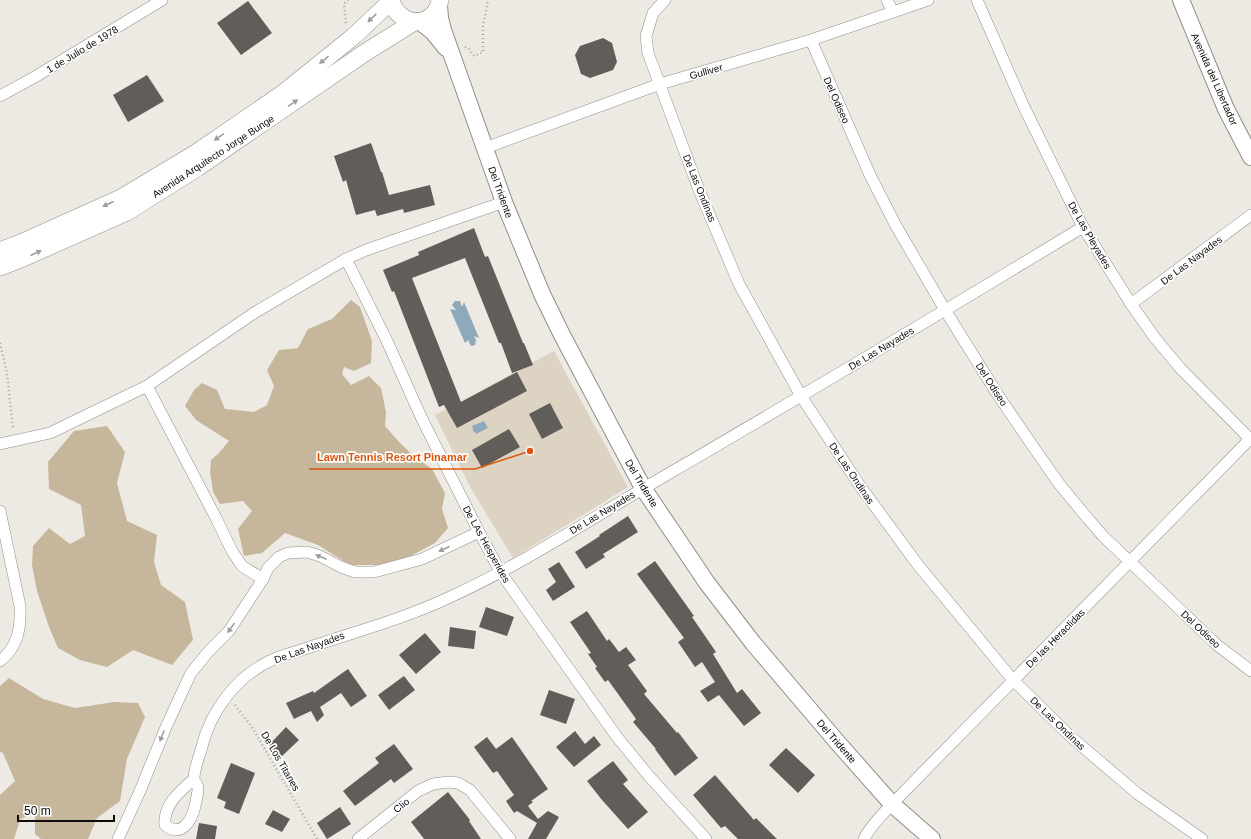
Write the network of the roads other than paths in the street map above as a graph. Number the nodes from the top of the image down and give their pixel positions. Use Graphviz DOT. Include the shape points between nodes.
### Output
graph roads {
  1 [pos="162,0"];
  2 [pos="391,0"];
  3 [pos="665,0"];
  4 [pos="887,0"];
  5 [pos="928,0"];
  6 [pos="977,0"];
  7 [pos="1181,0"];
  8 [pos="439,2"];
  9 [pos="893,12"];
  10 [pos="417,21"];
  11 [pos="810,40"];
  12 [pos="455,63"];
  13 [pos="660,84"];
  14 [pos="0,96"];
  15 [pos="485,148"];
  16 [pos="1251,157"];
  17 [pos="504,202"];
  18 [pos="1251,215"];
  19 [pos="1083,227"];
  20 [pos="0,251"];
  21 [pos="346,258"];
  22 [pos="0,267"];
  23 [pos="1131,304"];
  24 [pos="945,310"];
  25 [pos="147,386"];
  26 [pos="801,396"];
  27 [pos="1251,440"];
  28 [pos="0,444"];
  29 [pos="643,488"];
  30 [pos="0,511"];
  31 [pos="479,532"];
  32 [pos="1130,562"];
  33 [pos="501,573"];
  34 [pos="263,579"];
  35 [pos="0,661"];
  36 [pos="1251,671"];
  37 [pos="1014,680"];
  38 [pos="194,779"];
  39 [pos="892,804"];
  40 [pos="118,839"];
  41 [pos="358,839"];
  42 [pos="510,839"];
  43 [pos="706,839"];
  44 [pos="864,839"];
  45 [pos="932,839"];
  46 [pos="1202,839"];
  1 -- 14 [label="street, 1 de Julio de 1978"];
  2 -- 10 [label="main road" via="399,15 406,20"];
  2 -- 20 [label="main road, Avenida Arquitecto Jorge Bunge, one-way" via="354,36 282,94 196,153 121,198"];
  3 -- 13 [label="street, De Las Ondinas" via="653,14 646,36 648,53"];
  4 -- 9 [label="street"];
  5 -- 9 [label="street, Gulliver"];
  6 -- 19 [label="street, De Las Pleyades" via="1024,107"];
  7 -- 16 [label="main road, Avenida del Libertador" via="1226,109"];
  8 -- 10 [label="main road, Avenida Arquitecto Jorge Bunge" via="432,16"];
  8 -- 12 [label="main road, Del Tridente" via="440,18"];
  9 -- 11 [label="street, Gulliver"];
  10 -- 12 [label="main road, Del Tridente" via="433,32"];
  22 -- 10 [label="main road, Avenida Arquitecto Jorge Bunge, one-way" via="127,212 197,168 366,52"];
  11 -- 13 [label="street, Gulliver"];
  11 -- 24 [label="street, Del Odiseo" via="870,175"];
  12 -- 15 [label="main road, Del Tridente"];
  13 -- 15 [label="street, Gulliver"];
  13 -- 26 [label="street, De Las Ondinas" via="699,190 739,284"];
  15 -- 17 [label="main road, Del Tridente"];
  17 -- 21 [label="street"];
  17 -- 29 [label="main road, Del Tridente" via="542,294"];
  18 -- 23 [label="street, De Las Nayades"];
  19 -- 23 [label="street, De Las Pleyades"];
  19 -- 24 [label="street, De Las Nayades"];
  21 -- 25 [label="street" via="254,313"];
  21 -- 31 [label="street, De LAs Hesperides"];
  23 -- 27 [label="street, De Las Pleyades" via="1180,368"];
  24 -- 26 [label="street, De Las Nayades"];
  24 -- 32 [label="street, Del Odiseo" via="998,395 1060,485 1089,520"];
  25 -- 28 [label="street" via="50,433"];
  25 -- 34 [label="street" via="232,551 242,566"];
  26 -- 29 [label="street, De Las Nayades"];
  26 -- 37 [label="street, De Las Ondinas" via="860,486 918,565"];
  27 -- 32 [label="street, De las Heraclidas"];
  29 -- 33 [label="street, De Las Nayades"];
  29 -- 39 [label="main road, Del Tridente" via="707,583 753,642"];
  30 -- 35 [label="street" via="20,606 20,618 14,646"];
  31 -- 33 [label="street, De LAs Hesperides"];
  31 -- 34 [label="street, one-way" via="422,559 374,572 355,572 307,552 288,553 279,557 268,568"];
  32 -- 36 [label="street, Del Odiseo" via="1217,645"];
  32 -- 37 [label="street, De las Heraclidas"];
  33 -- 38 [label="street, De Las Nayades" via="422,610 340,636 273,660 256,669 227,695 212,719 202,743"];
  33 -- 43 [label="street, De LAs Hesperides" via="618,737 648,775"];
  34 -- 40 [label="street, one-way" via="229,631 191,673"];
  37 -- 39 [label="street, De las Heraclidas"];
  37 -- 46 [label="street, De Las Ondinas" via="1071,737 1138,794"];
  39 -- 44 [label="street, De las Heraclidas"];
  39 -- 45 [label="main road, Del Tridente"];
  41 -- 42 [label="street, Clio" via="418,791 433,784 448,782 458,783 470,790"];
}
